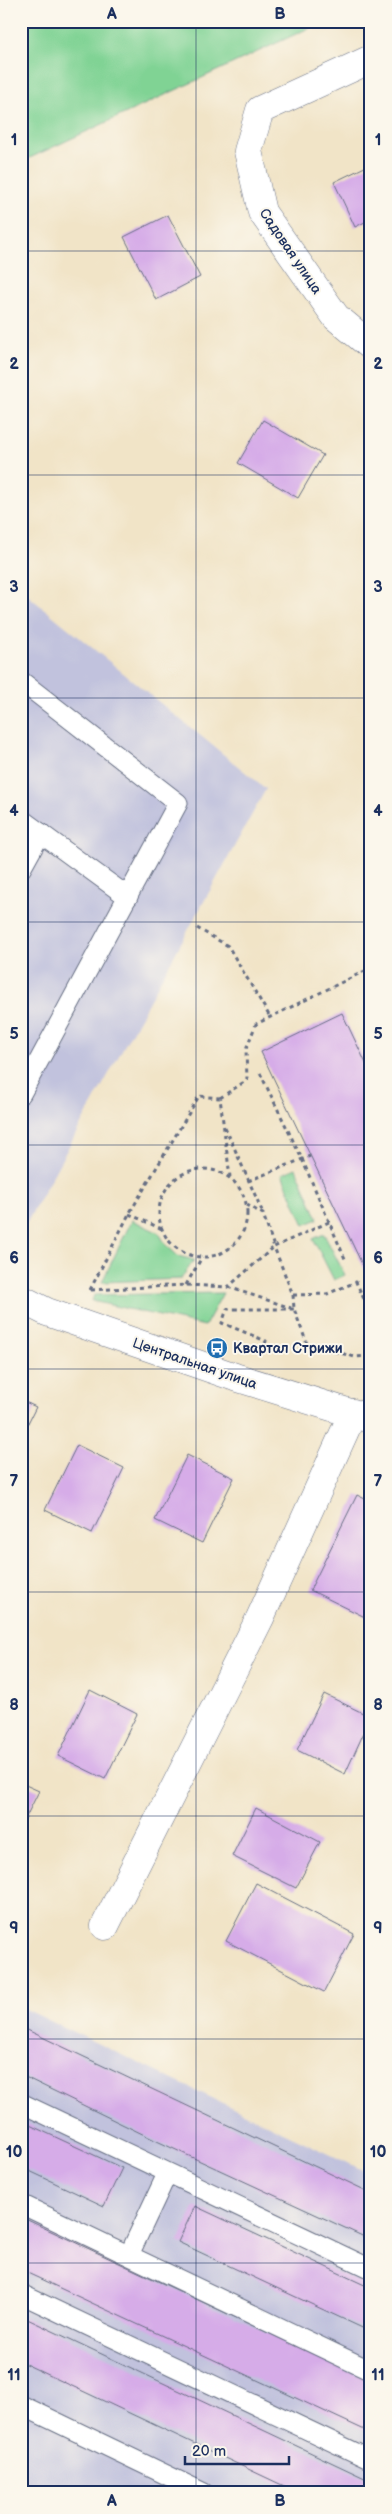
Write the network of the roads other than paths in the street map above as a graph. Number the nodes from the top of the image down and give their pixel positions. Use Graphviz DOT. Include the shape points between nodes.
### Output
graph roads {
  1 [pos="371,59"];
  2 [pos="371,346"];
  3 [pos="21,681"];
  4 [pos="21,818"];
  5 [pos="42,834"];
  6 [pos="21,869"];
  7 [pos="128,897"];
  8 [pos="21,1094"];
  9 [pos="21,1300"];
  10 [pos="362,1416"];
  11 [pos="106,1926"];
  12 [pos="21,2103"];
  13 [pos="167,2174"];
  14 [pos="21,2204"];
  15 [pos="129,2255"];
  16 [pos="371,2269"];
  17 [pos="21,2294"];
  18 [pos="371,2370"];
  19 [pos="21,2405"];
  20 [pos="371,2460"];
  21 [pos="204,2493"];
  1 -- 2 [label="street, Садовая улица" via="260,110 248,151 262,212 336,317"];
  3 -- 7 [label="lane" via="178,803"];
  4 -- 5 [label="lane"];
  5 -- 6 [label="lane"];
  5 -- 7 [label="lane"];
  7 -- 8 [label="lane"];
  9 -- 10 [label="street, Центральная улица" via="235,1377"];
  10 -- 11 [label="street"];
  12 -- 13 [label="lane"];
  13 -- 15 [label="lane"];
  13 -- 16 [label="lane"];
  14 -- 15 [label="lane"];
  15 -- 18 [label="lane"];
  17 -- 20 [label="lane"];
  19 -- 21 [label="lane"];
}
